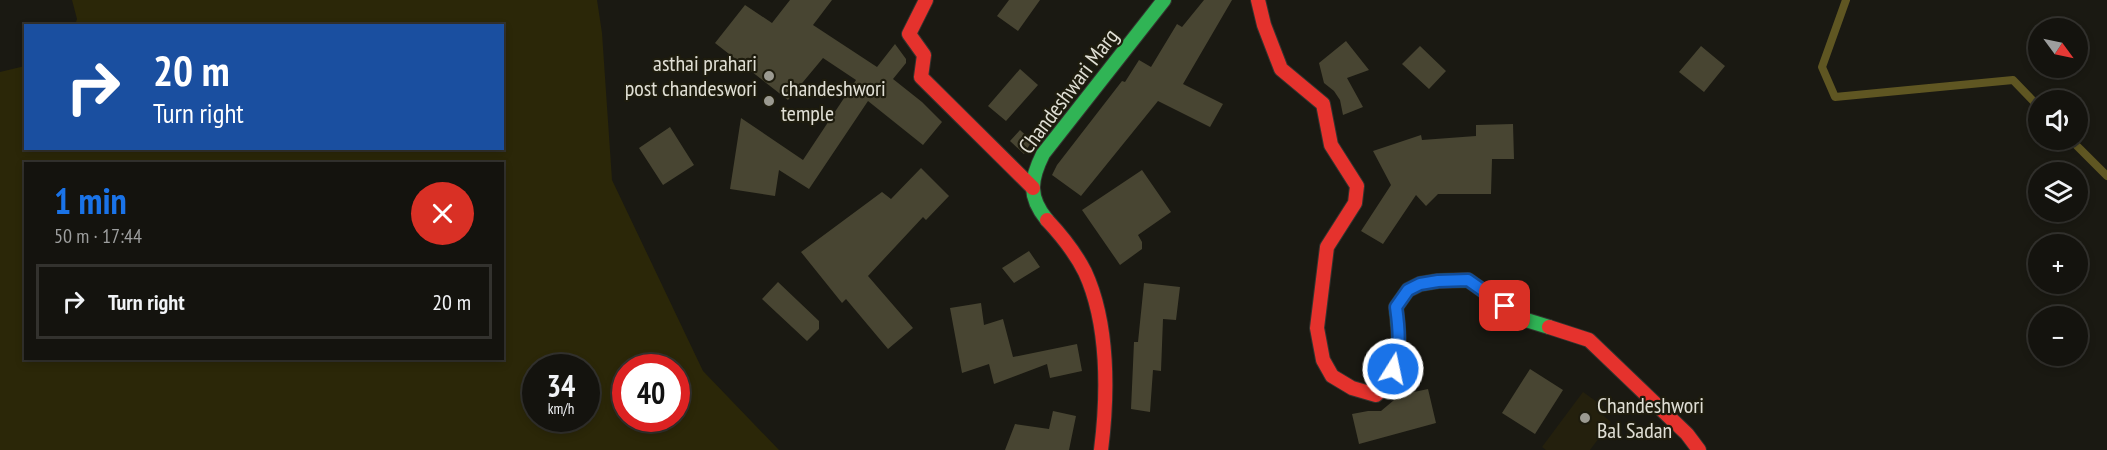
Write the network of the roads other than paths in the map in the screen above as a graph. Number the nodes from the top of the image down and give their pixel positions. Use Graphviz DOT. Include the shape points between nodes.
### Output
graph roads {
  1 [pos="926,0"];
  2 [pos="1164,0"];
  3 [pos="1258,0"];
  4 [pos="1033,188"];
  5 [pos="1101,450"];
  6 [pos="1699,450"];
  1 -- 4 [label="street" via="909,33 924,55 921,77"];
  2 -- 4 [label="street, Chandeshwari Marg" via="1043,154 1033,172"];
  3 -- 6 [label="street" via="1281,69 1323,104 1331,145 1357,186 1355,203 1327,247 1320,293 1317,328 1323,360 1332,376 1352,388 1376,395 1389,381 1398,358 1396,307 1408,290 1420,284 1468,280 1523,319 1589,340"];
  4 -- 5 [label="street, Chandeshwari Marg" via="1035,203 1069,244 1086,274 1095,303 1103,358 1105,409"];
}
